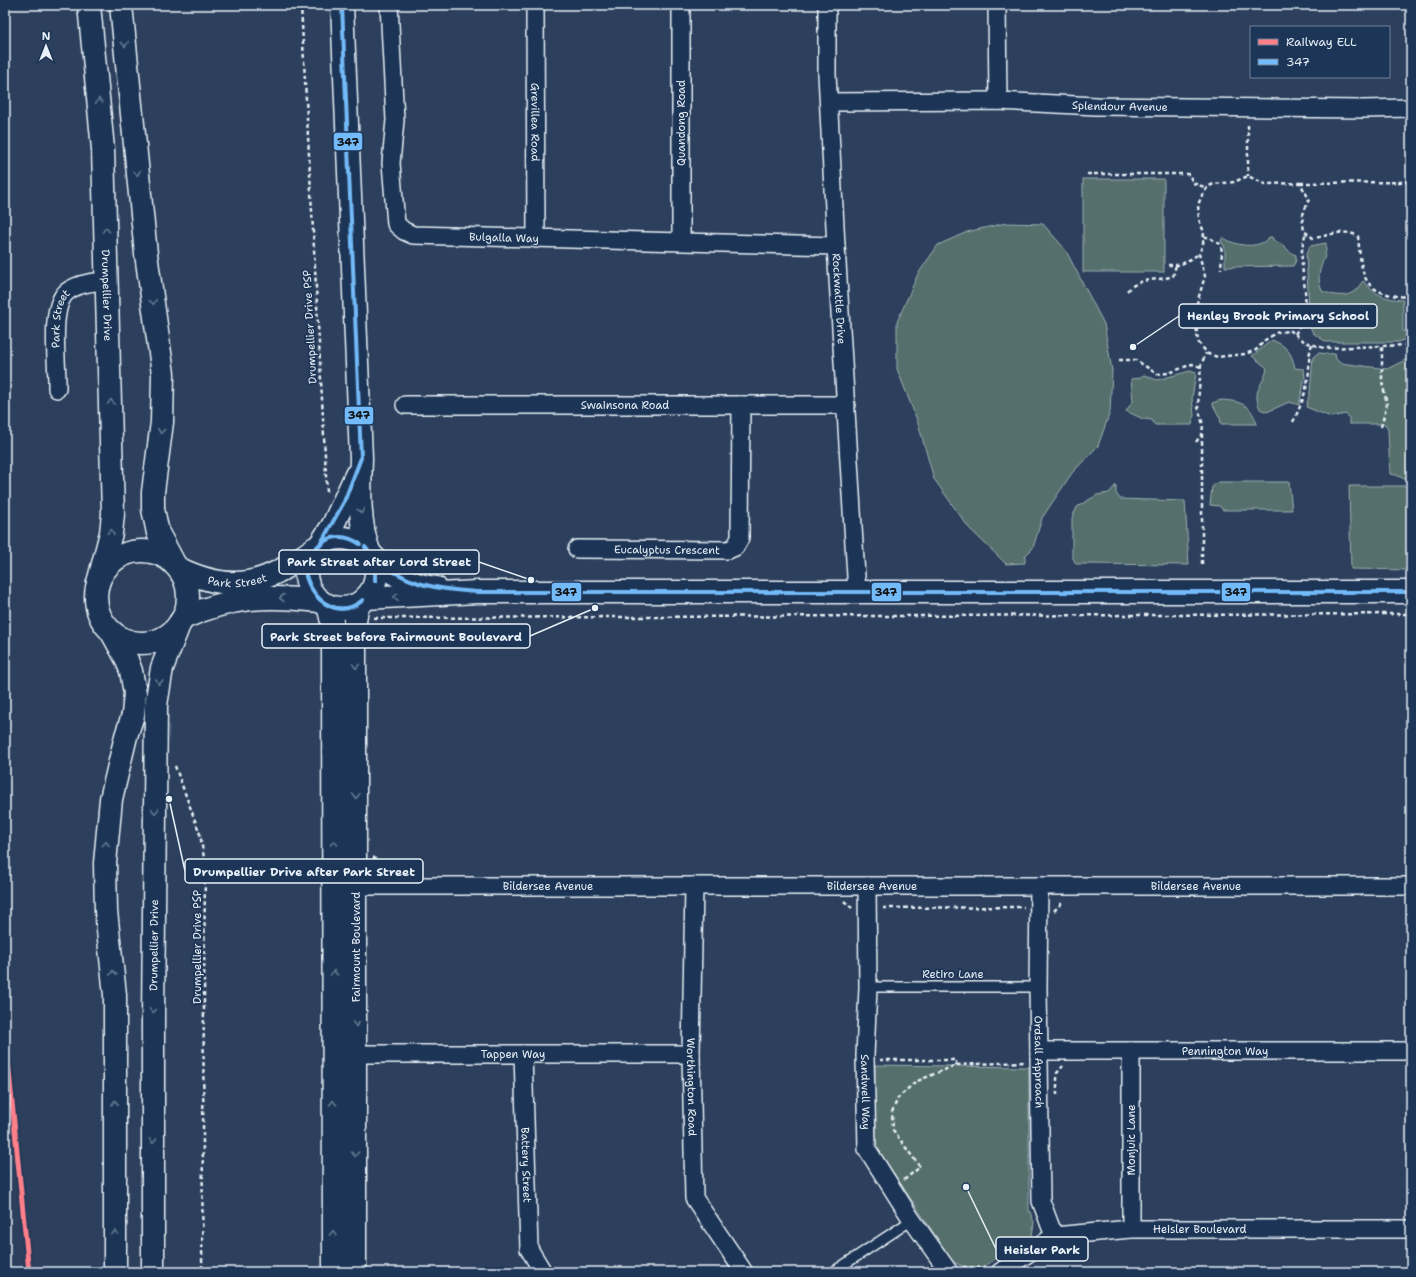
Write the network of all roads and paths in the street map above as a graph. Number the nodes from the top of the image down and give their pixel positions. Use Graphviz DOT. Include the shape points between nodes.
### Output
graph roads {
  1 [pos="89,5"];
  2 [pos="121,5"];
  3 [pos="301,5"];
  4 [pos="342,5"];
  5 [pos="390,5"];
  6 [pos="535,5"];
  7 [pos="681,5"];
  8 [pos="827,5"];
  9 [pos="997,5"];
  10 [pos="998,101"];
  11 [pos="829,102"];
  12 [pos="1411,108"];
  13 [pos="1248,125"];
  14 [pos="1087,174"];
  15 [pos="1248,176"];
  16 [pos="1411,182"];
  17 [pos="1300,183"];
  18 [pos="1207,188"];
  19 [pos="1306,233"];
  20 [pos="1204,237"];
  21 [pos="536,239"];
  22 [pos="681,241"];
  23 [pos="836,246"];
  24 [pos="1199,254"];
  25 [pos="1168,265"];
  26 [pos="1176,265"];
  27 [pos="1221,269"];
  28 [pos="107,281"];
  29 [pos="1127,291"];
  30 [pos="1411,297"];
  31 [pos="1295,334"];
  32 [pos="1312,344"];
  33 [pos="1411,345"];
  34 [pos="1382,346"];
  35 [pos="1206,352"];
  36 [pos="1119,360"];
  37 [pos="1201,366"];
  38 [pos="57,389"];
  39 [pos="846,405"];
  40 [pos="405,406"];
  41 [pos="741,406"];
  42 [pos="1293,422"];
  43 [pos="1381,427"];
  44 [pos="1202,434"];
  45 [pos="1196,442"];
  46 [pos="361,458"];
  47 [pos="327,498"];
  48 [pos="318,546"];
  49 [pos="576,549"];
  50 [pos="370,552"];
  51 [pos="176,567"];
  52 [pos="1202,567"];
  53 [pos="98,584"];
  54 [pos="477,592"];
  55 [pos="1411,592"];
  56 [pos="857,593"];
  57 [pos="364,600"];
  58 [pos="324,603"];
  59 [pos="1411,614"];
  60 [pos="182,620"];
  61 [pos="372,625"];
  62 [pos="111,631"];
  63 [pos="174,764"];
  64 [pos="371,855"];
  65 [pos="390,872"];
  66 [pos="334,886"];
  67 [pos="356,886"];
  68 [pos="694,886"];
  69 [pos="867,886"];
  70 [pos="1039,886"];
  71 [pos="1411,886"];
  72 [pos="1068,899"];
  73 [pos="1051,914"];
  74 [pos="868,987"];
  75 [pos="1038,987"];
  76 [pos="1068,1051"];
  77 [pos="1131,1051"];
  78 [pos="1411,1051"];
  79 [pos="880,1053"];
  80 [pos="334,1054"];
  81 [pos="356,1054"];
  82 [pos="523,1054"];
  83 [pos="691,1054"];
  84 [pos="1033,1056"];
  85 [pos="873,1060"];
  86 [pos="880,1060"];
  87 [pos="956,1064"];
  88 [pos="1057,1096"];
  89 [pos="892,1189"];
  90 [pos="912,1220"];
  91 [pos="1131,1229"];
  92 [pos="1411,1229"];
  93 [pos="1054,1236"];
  94 [pos="993,1268"];
  95 [pos="955,1269"];
  96 [pos="115,1272"];
  97 [pos="154,1272"];
  98 [pos="202,1272"];
  99 [pos="334,1272"];
  100 [pos="356,1272"];
  101 [pos="543,1272"];
  102 [pos="744,1272"];
  103 [pos="833,1272"];
  28 -- 1 [label="main road, Drumpellier Drive, one-way" via="103,149"];
  2 -- 51 [label="main road, one-way" via="146,254 163,374 162,422 152,492 153,509 158,533"];
  3 -- 47 [label="path, Drumpellier Drive PSP"];
  4 -- 46 [label="main road"];
  5 -- 21 [label="street, Bulgalla Way" via="395,120 391,163 396,224 413,235"];
  6 -- 21 [label="street, Grevillea Road"];
  7 -- 22 [label="street, Quandong Road"];
  8 -- 11 [label="street, Rockwattle Drive"];
  9 -- 10 [label="street"];
  10 -- 11 [label="street, Splendour Avenue"];
  10 -- 12 [label="street, Splendour Avenue" via="1096,106"];
  11 -- 23 [label="street, Rockwattle Drive"];
  13 -- 15 [label="path"];
  14 -- 18 [label="path" via="1189,174 1193,183"];
  15 -- 17 [label="path" via="1265,184"];
  15 -- 18 [label="path"];
  16 -- 17 [label="path"];
  17 -- 19 [label="path" via="1309,199 1302,218"];
  18 -- 20 [label="path" via="1198,205"];
  19 -- 30 [label="path" via="1313,238 1338,232 1350,232 1358,236 1364,278 1372,288 1384,295"];
  19 -- 31 [label="path" via="1301,254 1306,298 1304,318"];
  20 -- 24 [label="path"];
  20 -- 27 [label="path" via="1220,244"];
  21 -- 22 [label="street, Bulgalla Way"];
  22 -- 23 [label="street, Bulgalla Way"];
  23 -- 39 [label="street, Rockwattle Drive"];
  24 -- 26 [label="path"];
  24 -- 35 [label="path" via="1205,276 1196,324 1198,342"];
  25 -- 26 [label="path"];
  26 -- 29 [label="path" via="1173,276 1141,281"];
  28 -- 38 [label="street, Park Street" via="75,287 59,302 56,315"];
  53 -- 28 [label="main road, Drumpellier Drive, one-way" via="111,533 113,514"];
  31 -- 32 [label="path"];
  31 -- 35 [label="path" via="1291,331 1278,332 1256,350 1245,354 1218,357"];
  32 -- 34 [label="path" via="1324,348"];
  32 -- 42 [label="path" via="1302,405"];
  33 -- 34 [label="path"];
  34 -- 43 [label="path" via="1382,382 1387,404"];
  35 -- 37 [label="path"];
  36 -- 37 [label="path" via="1136,360 1157,374 1169,373 1192,364"];
  37 -- 44 [label="path" via="1198,407 1203,425"];
  39 -- 41 [label="street, Swainsona Road"];
  39 -- 56 [label="street, Rockwattle Drive"];
  40 -- 41 [label="street, Swainsona Road"];
  41 -- 49 [label="street, Eucalyptus Crescent" via="740,538 735,546 728,550"];
  44 -- 45 [label="path"];
  44 -- 52 [label="path"];
  46 -- 48 [label="main road" via="333,525"];
  46 -- 50 [label="main road, one-way" via="360,502 365,539"];
  48 -- 50 [label="main road" via="332,538 345,537 356,540"];
  48 -- 51 [label="main road, Park Street" via="283,571 250,582 215,582 198,578"];
  48 -- 58 [label="main road" via="307,562 306,574 310,589"];
  50 -- 54 [label="main road" via="388,570 410,582 427,587"];
  50 -- 57 [label="main road" via="376,565 376,577 373,589"];
  51 -- 53 [label="main road" via="157,554 131,552 109,566"];
  51 -- 60 [label="main road" via="186,582 188,592 188,603"];
  53 -- 62 [label="main road" via="98,609"];
  54 -- 56 [label="main road"];
  54 -- 57 [label="main road, one-way"];
  55 -- 56 [label="main road"];
  57 -- 58 [label="main road" via="340,608"];
  57 -- 67 [label="main road, Fairmount Boulevard, one-way" via="357,608 355,621"];
  58 -- 60 [label="main road, Park Street, one-way" via="296,598 242,599 210,606"];
  66 -- 58 [label="main road, Fairmount Boulevard, one-way" via="333,633 331,617"];
  59 -- 61 [label="path" via="372,618"];
  60 -- 62 [label="main road" via="165,637 145,643 125,640"];
  60 -- 97 [label="main road, Drumpellier Drive, one-way" via="162,668 156,704"];
  96 -- 62 [label="main road, one-way" via="115,995 106,911 105,863 111,799 133,715 135,693 127,660"];
  63 -- 98 [label="path, Drumpellier Drive PSP" via="200,834 205,864"];
  64 -- 65 [label="path"];
  66 -- 67 [label="street, Bildersee Avenue"];
  80 -- 66 [label="main road, Fairmount Boulevard, one-way"];
  67 -- 68 [label="street, Bildersee Avenue"];
  67 -- 81 [label="main road, Fairmount Boulevard, one-way"];
  68 -- 69 [label="street, Bildersee Avenue"];
  68 -- 83 [label="street, Worthington Road"];
  69 -- 70 [label="street, Bildersee Avenue"];
  69 -- 74 [label="street, Sandwell Way"];
  70 -- 71 [label="street, Bildersee Avenue"];
  70 -- 75 [label="street, Ordsall Approach"];
  72 -- 73 [label="path"];
  74 -- 75 [label="lane, Retiro Lane"];
  74 -- 89 [label="street, Sandwell Way" via="865,1056 867,1149"];
  75 -- 84 [label="street, Ordsall Approach"];
  76 -- 77 [label="street, Pennington Way"];
  76 -- 84 [label="street, Pennington Way"];
  76 -- 88 [label="path" via="1068,1060 1057,1073"];
  77 -- 78 [label="street, Pennington Way"];
  77 -- 91 [label="street, Monjuic Lane"];
  79 -- 86 [label="path"];
  80 -- 81 [label="street, Tappen Way"];
  99 -- 80 [label="main road, Fairmount Boulevard, one-way"];
  81 -- 82 [label="street, Tappen Way"];
  81 -- 100 [label="main road, Fairmount Boulevard, one-way"];
  82 -- 83 [label="street, Tappen Way"];
  82 -- 101 [label="street, Battery Street" via="528,1249"];
  83 -- 102 [label="street, Worthington Road" via="694,1198"];
  84 -- 87 [label="path"];
  84 -- 93 [label="street, Ordsall Approach" via="1041,1201"];
  85 -- 86 [label="path"];
  86 -- 87 [label="path" via="956,1060"];
  87 -- 89 [label="path" via="915,1082 898,1098 892,1112 893,1130 920,1167"];
  89 -- 90 [label="street, Sandwell Way"];
  90 -- 95 [label="street, Sandwell Way"];
  90 -- 103 [label="lane"];
  91 -- 92 [label="street, Heisler Boulevard"];
  91 -- 93 [label="street, Heisler Boulevard"];
  93 -- 94 [label="street, Heisler Boulevard"];
  94 -- 95 [label="path"];
}
